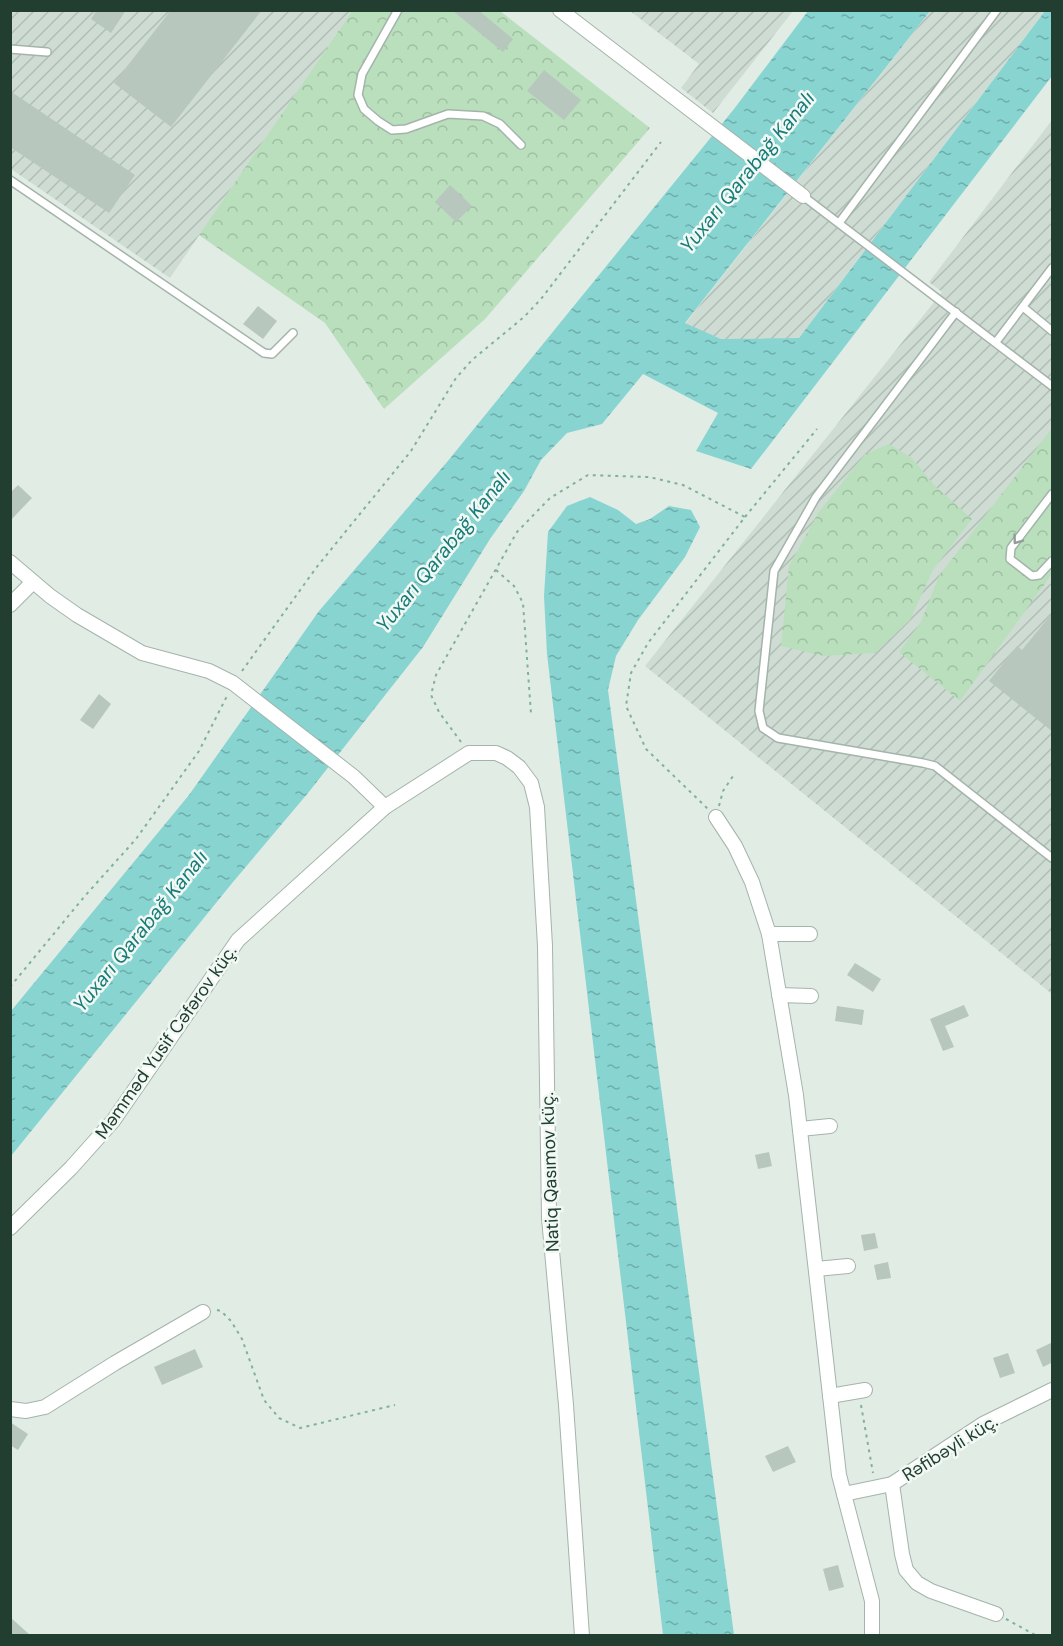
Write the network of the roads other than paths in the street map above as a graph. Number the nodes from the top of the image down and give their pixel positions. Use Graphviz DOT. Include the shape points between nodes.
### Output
graph roads {
  1 [pos="399,10"];
  2 [pos="560,10"];
  3 [pos="997,10"];
  4 [pos="10,49"];
  5 [pos="47,52"];
  6 [pos="521,145"];
  7 [pos="10,180"];
  8 [pos="803,196"];
  9 [pos="839,223"];
  10 [pos="1053,268"];
  11 [pos="1023,307"];
  12 [pos="956,312"];
  13 [pos="1053,331"];
  14 [pos="293,333"];
  15 [pos="996,342"];
  16 [pos="1053,386"];
  17 [pos="1053,494"];
  18 [pos="1053,561"];
  19 [pos="10,562"];
  20 [pos="33,582"];
  21 [pos="10,605"];
  22 [pos="469,753"];
  23 [pos="386,807"];
  24 [pos="716,817"];
  25 [pos="1053,858"];
  26 [pos="769,934"];
  27 [pos="810,934"];
  28 [pos="779,995"];
  29 [pos="811,996"];
  30 [pos="830,1126"];
  31 [pos="800,1129"];
  32 [pos="10,1228"];
  33 [pos="848,1266"];
  34 [pos="816,1269"];
  35 [pos="203,1312"];
  36 [pos="1053,1390"];
  37 [pos="862,1395"];
  38 [pos="830,1396"];
  39 [pos="10,1409"];
  40 [pos="892,1484"];
  41 [pos="844,1494"];
  42 [pos="996,1614"];
  43 [pos="582,1635"];
  44 [pos="872,1635"];
  1 -- 6 [label="lane" via="362,74 358,95 364,109 392,130 448,114 483,116 500,124"];
  2 -- 8 [label="street"];
  3 -- 9 [label="lane"];
  4 -- 5 [label="lane"];
  7 -- 14 [label="lane" via="264,353 272,354"];
  8 -- 9 [label="lane"];
  9 -- 12 [label="lane"];
  10 -- 11 [label="lane"];
  11 -- 13 [label="lane"];
  11 -- 15 [label="lane"];
  12 -- 15 [label="lane"];
  12 -- 25 [label="lane" via="816,497 774,571 759,711 763,728 778,738 935,766"];
  15 -- 16 [label="lane"];
  17 -- 18 [label="lane, one-way" via="1011,548 1010,559 1032,576 1039,575"];
  19 -- 20 [label="street"];
  20 -- 21 [label="street"];
  20 -- 23 [label="street" via="77,615 142,653 209,671 234,683 354,777"];
  22 -- 23 [label="street, Məmməd Yusif Cəfərov küç."];
  22 -- 43 [label="street, Natiq Qasımov küç." via="496,753 519,767 531,783 537,807 545,946 549,1218"];
  23 -- 32 [label="street, Məmməd Yusif Cəfərov küç." via="238,940 113,1121"];
  24 -- 26 [label="street" via="752,882"];
  26 -- 27 [label="street"];
  26 -- 28 [label="street"];
  28 -- 29 [label="street"];
  28 -- 31 [label="street"];
  30 -- 31 [label="street"];
  31 -- 34 [label="street"];
  33 -- 34 [label="street"];
  34 -- 38 [label="street"];
  35 -- 39 [label="street" via="45,1407"];
  36 -- 40 [label="street, Rəfibəyli küç." via="983,1424"];
  37 -- 38 [label="street"];
  38 -- 41 [label="street"];
  40 -- 41 [label="street, Rəfibəyli küç."];
  40 -- 42 [label="street" via="906,1570 932,1592"];
  41 -- 44 [label="street" via="872,1602"];
}
